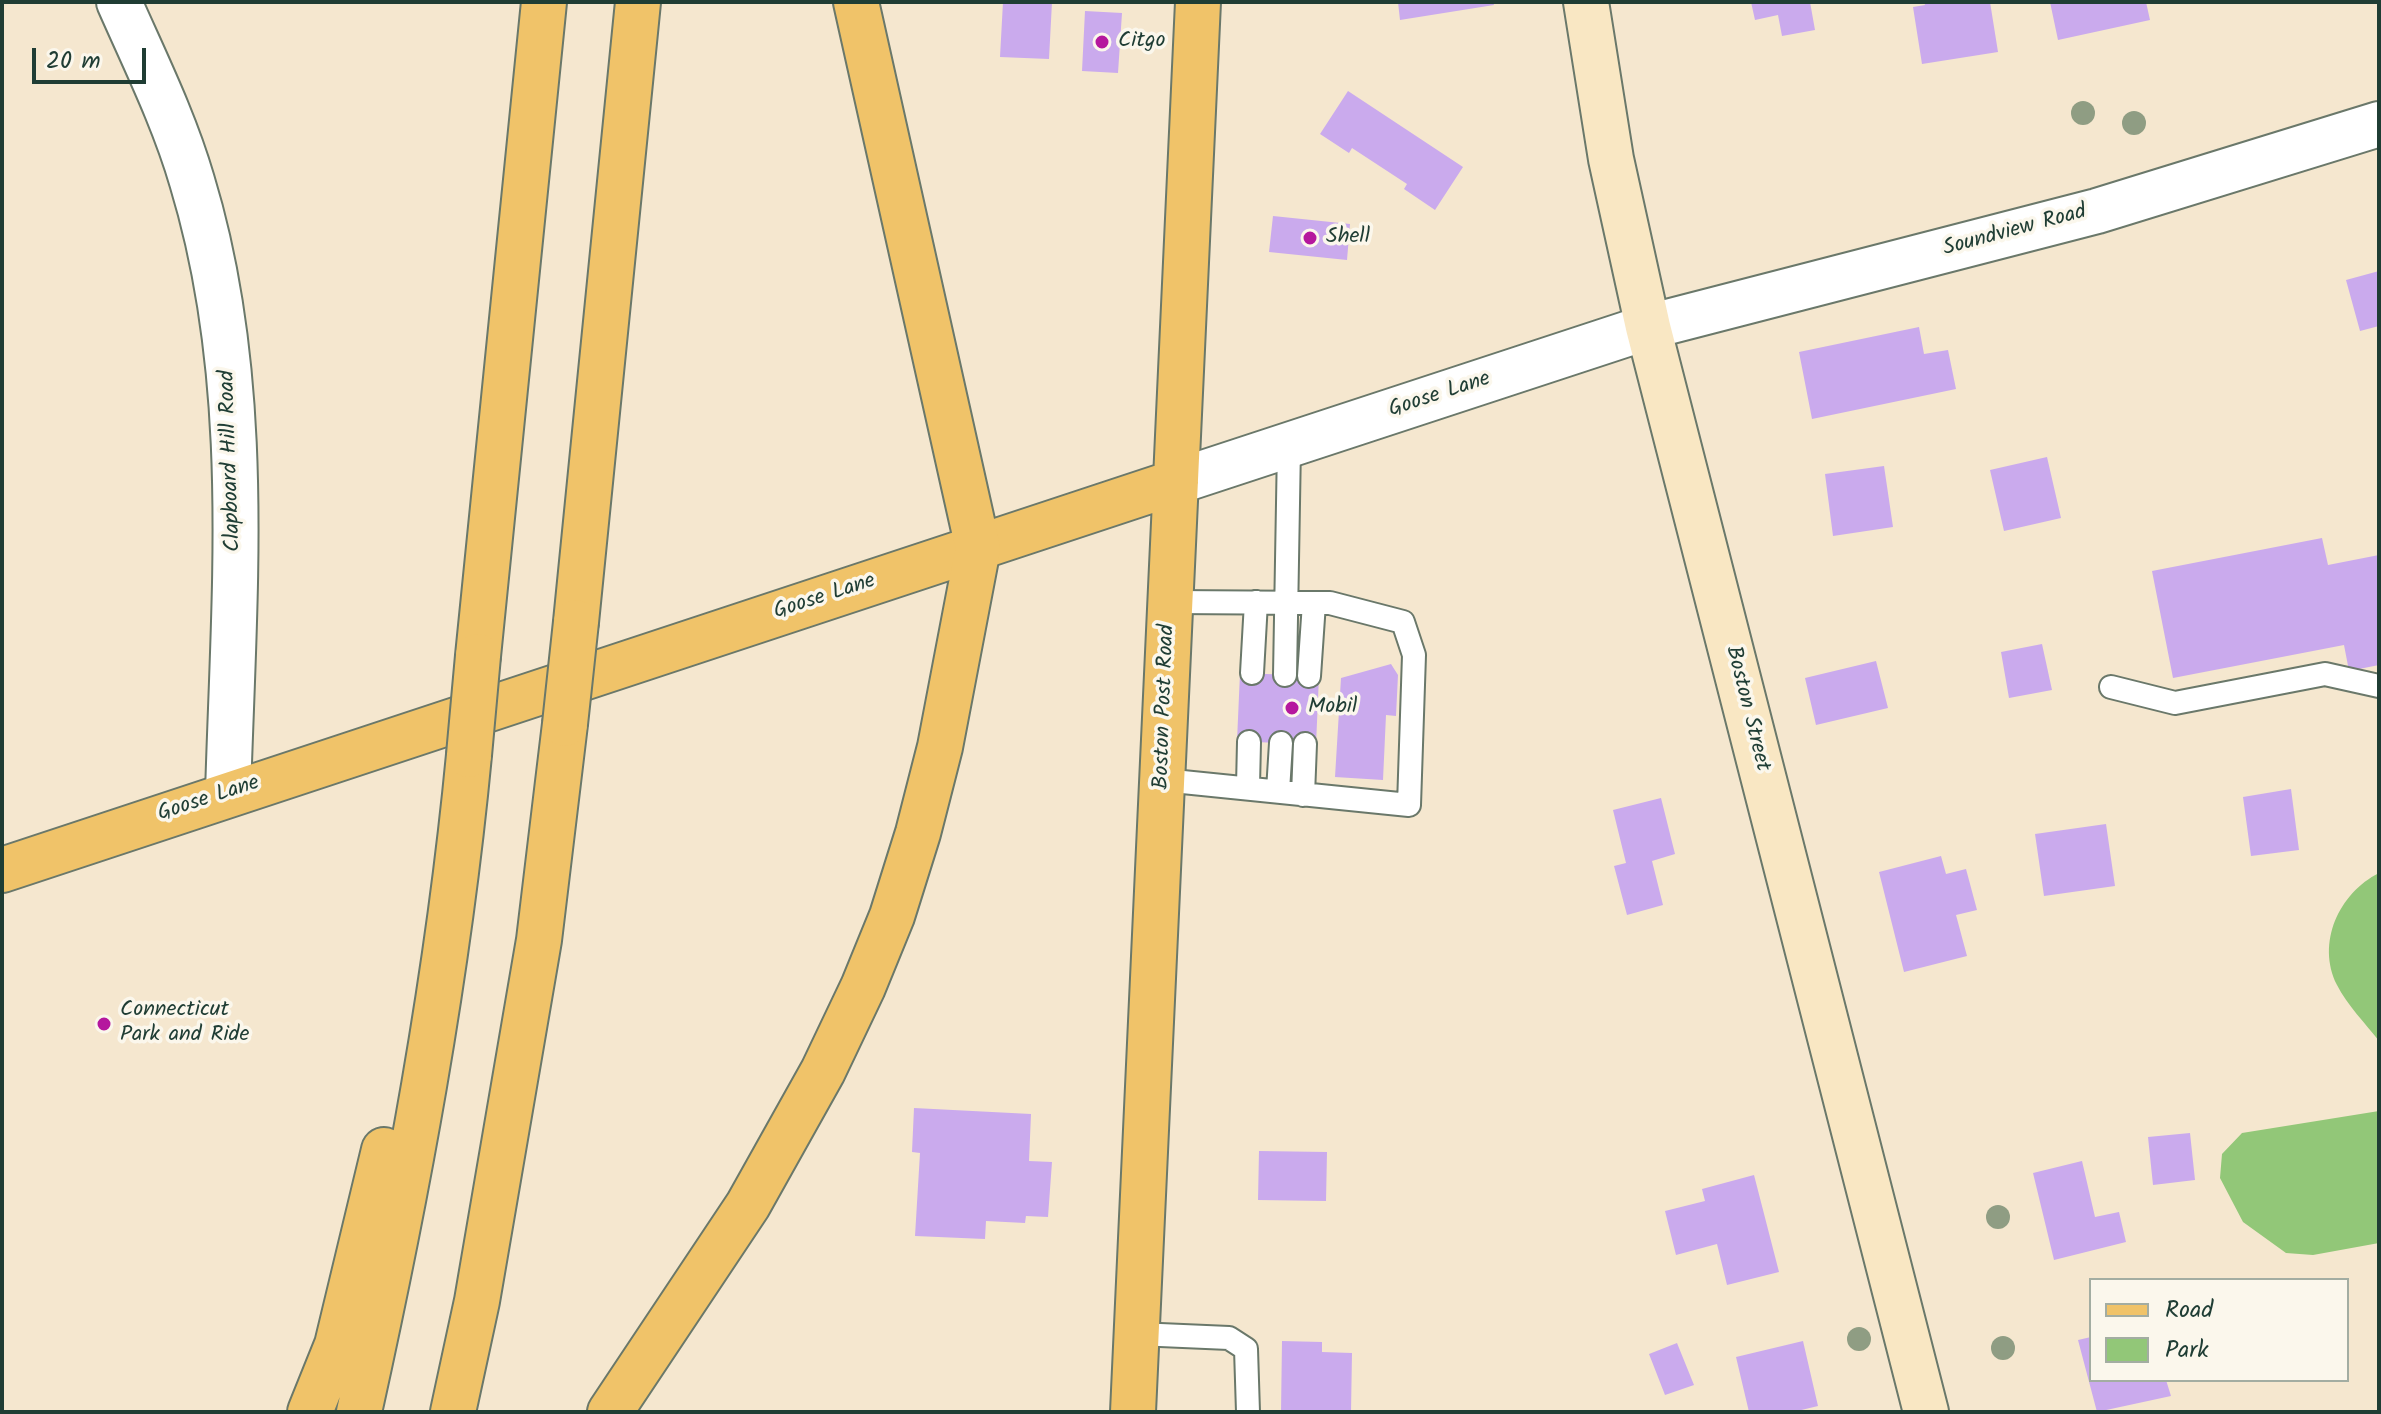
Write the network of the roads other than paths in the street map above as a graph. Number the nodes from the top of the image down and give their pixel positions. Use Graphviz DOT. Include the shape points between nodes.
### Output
graph roads {
  1 [pos="119,2"];
  2 [pos="544,2"];
  3 [pos="638,2"];
  4 [pos="856,2"];
  5 [pos="1198,2"];
  6 [pos="1586,2"];
  7 [pos="2379,124"];
  8 [pos="1648,327"];
  9 [pos="1289,446"];
  10 [pos="1176,482"];
  11 [pos="978,548"];
  12 [pos="1171,602"];
  13 [pos="1256,602"];
  14 [pos="1289,602"];
  15 [pos="1314,603"];
  16 [pos="1252,673"];
  17 [pos="1285,675"];
  18 [pos="1309,676"];
  19 [pos="2379,686"];
  20 [pos="2111,687"];
  21 [pos="1249,742"];
  22 [pos="1281,743"];
  23 [pos="1305,744"];
  24 [pos="1163,780"];
  25 [pos="1248,786"];
  26 [pos="1278,791"];
  27 [pos="228,794"];
  28 [pos="1303,795"];
  29 [pos="462,829"];
  30 [pos="2,870"];
  31 [pos="1137,1334"];
  32 [pos="310,1412"];
  33 [pos="359,1412"];
  34 [pos="453,1412"];
  35 [pos="610,1412"];
  36 [pos="1133,1412"];
  37 [pos="1248,1412"];
  38 [pos="1926,1412"];
  1 -- 27 [label="street, Clapboard Hill Road" via="192,181 224,329 237,501"];
  2 -- 29 [label="main road, bridge"];
  3 -- 34 [label="main road, bridge" via="539,940"];
  4 -- 11 [label="main road"];
  5 -- 10 [label="main road, Boston Post Road"];
  6 -- 8 [label="main road, Boston Street" via="1611,159"];
  7 -- 8 [label="street, Soundview Road" via="2097,211"];
  8 -- 9 [label="street, Goose Lane"];
  8 -- 38 [label="main road, Boston Street"];
  9 -- 10 [label="street, Goose Lane"];
  9 -- 14 [label="lane"];
  10 -- 11 [label="main road, Goose Lane"];
  10 -- 12 [label="main road, Boston Post Road"];
  11 -- 27 [label="main road, Goose Lane"];
  11 -- 35 [label="main road" via="918,833 863,987 748,1205"];
  12 -- 13 [label="lane"];
  12 -- 24 [label="main road, Boston Post Road"];
  13 -- 14 [label="lane"];
  13 -- 16 [label="lane"];
  14 -- 15 [label="lane"];
  14 -- 17 [label="lane"];
  15 -- 18 [label="lane"];
  15 -- 28 [label="lane" via="1403,622 1414,655 1409,805"];
  19 -- 20 [label="lane" via="2325,674 2175,703"];
  21 -- 25 [label="lane"];
  22 -- 26 [label="lane"];
  23 -- 28 [label="lane"];
  24 -- 25 [label="lane"];
  24 -- 31 [label="main road, Boston Post Road"];
  25 -- 26 [label="lane"];
  26 -- 28 [label="lane"];
  27 -- 30 [label="main road, Goose Lane"];
  29 -- 32 [label="main road" via="337,1345"];
  29 -- 33 [label="main road" via="431,1044"];
  31 -- 36 [label="main road, Boston Post Road"];
  31 -- 37 [label="lane" via="1229,1338 1246,1349"];
}
